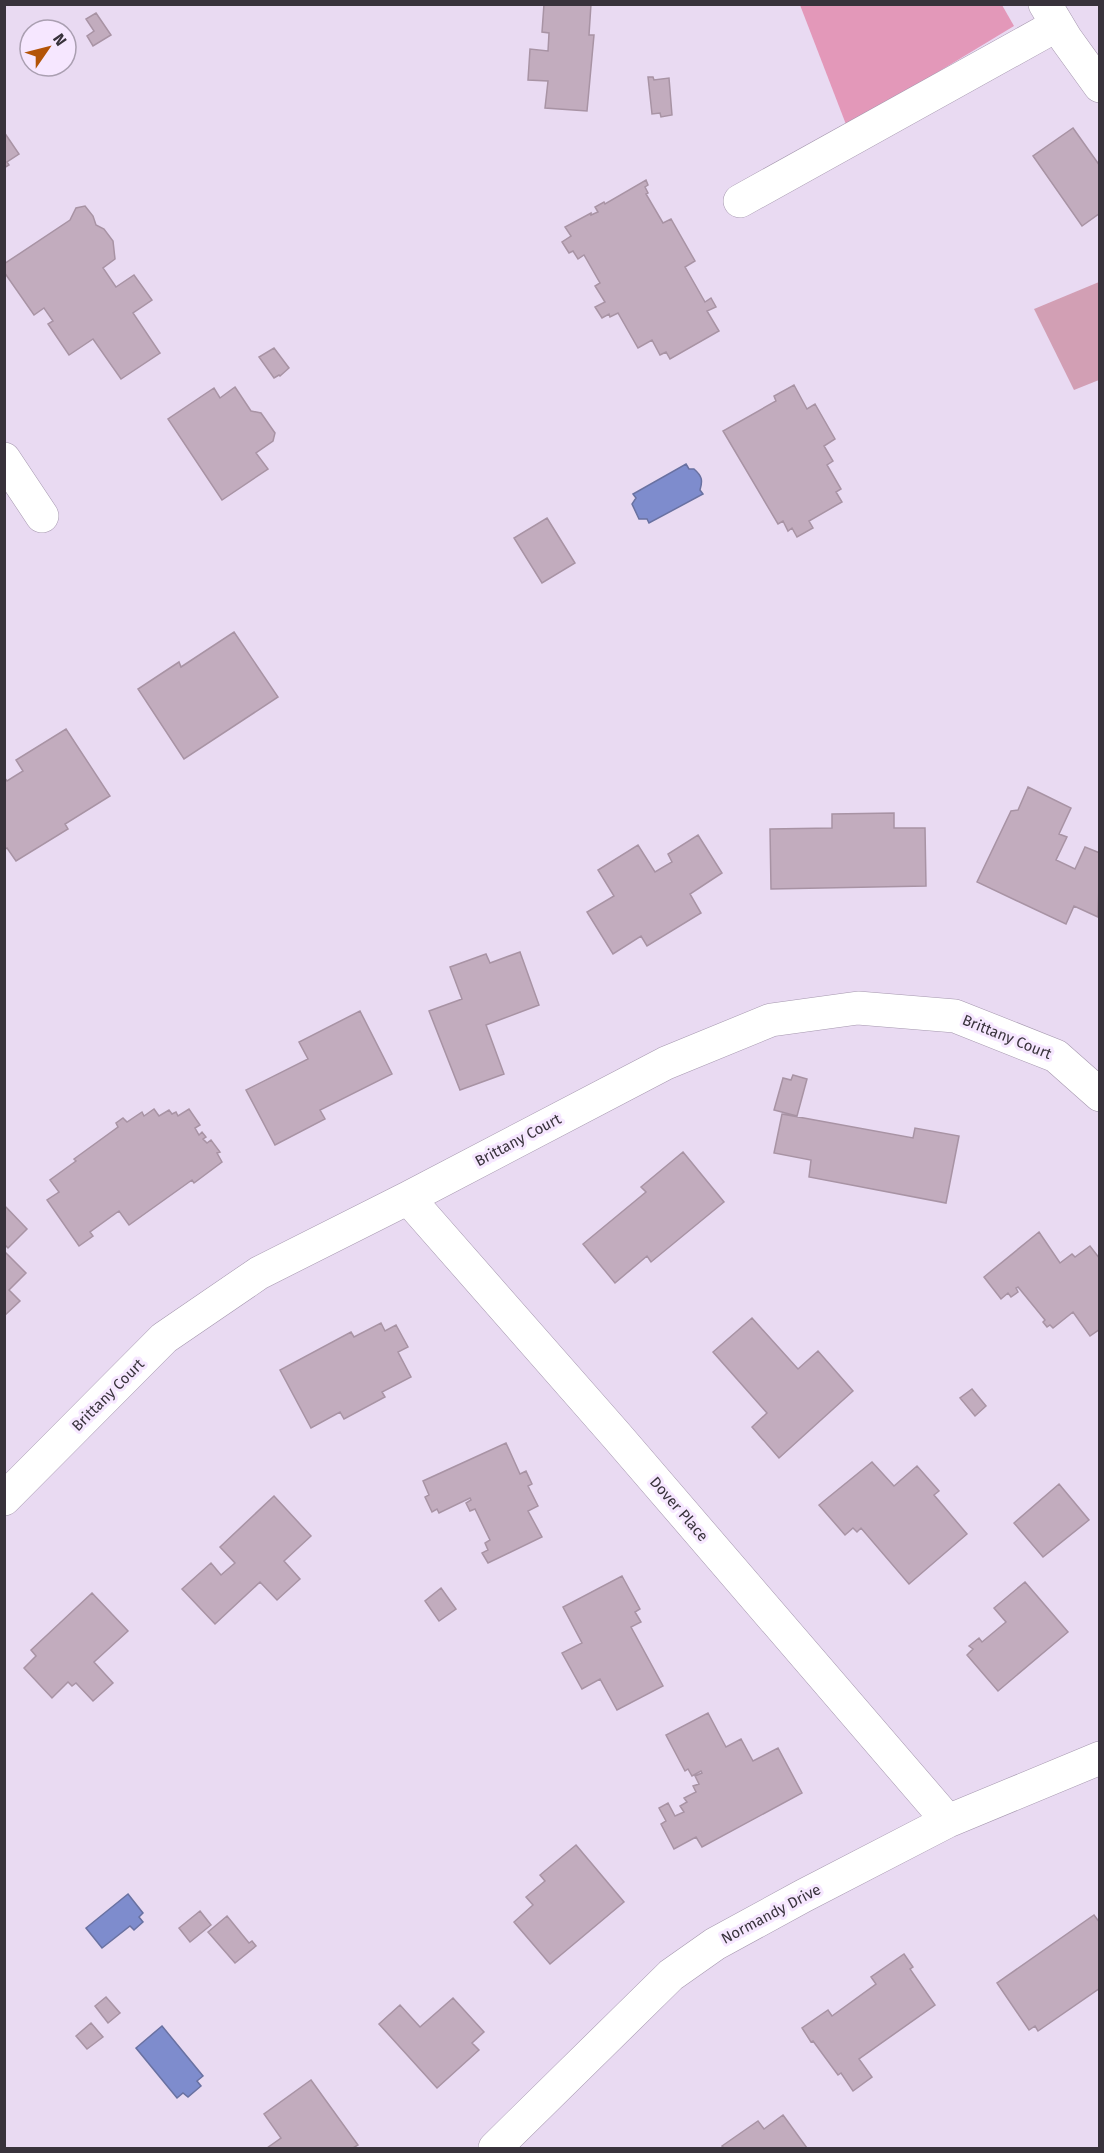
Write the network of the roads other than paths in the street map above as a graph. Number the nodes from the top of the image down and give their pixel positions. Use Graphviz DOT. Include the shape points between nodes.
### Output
graph roads {
  1 [pos="1051,15"];
  2 [pos="1100,86"];
  3 [pos="740,201"];
  4 [pos="4,459"];
  5 [pos="42,516"];
  6 [pos="1100,1095"];
  7 [pos="408,1198"];
  8 [pos="4,1499"];
  9 [pos="1100,1758"];
  10 [pos="948,1821"];
  11 [pos="495,2148"];
  1 -- 2 [label="street"];
  1 -- 3 [label="street"];
  4 -- 5 [label="street"];
  6 -- 7 [label="street, Brittany Court" via="1056,1056 955,1016 858,1008 771,1020 666,1063"];
  7 -- 8 [label="street, Brittany Court" via="259,1273 164,1338"];
  7 -- 10 [label="street, Dover Place"];
  9 -- 10 [label="street, Normandy Drive"];
  10 -- 11 [label="street, Normandy Drive" via="715,1944 680,1969"];
}
